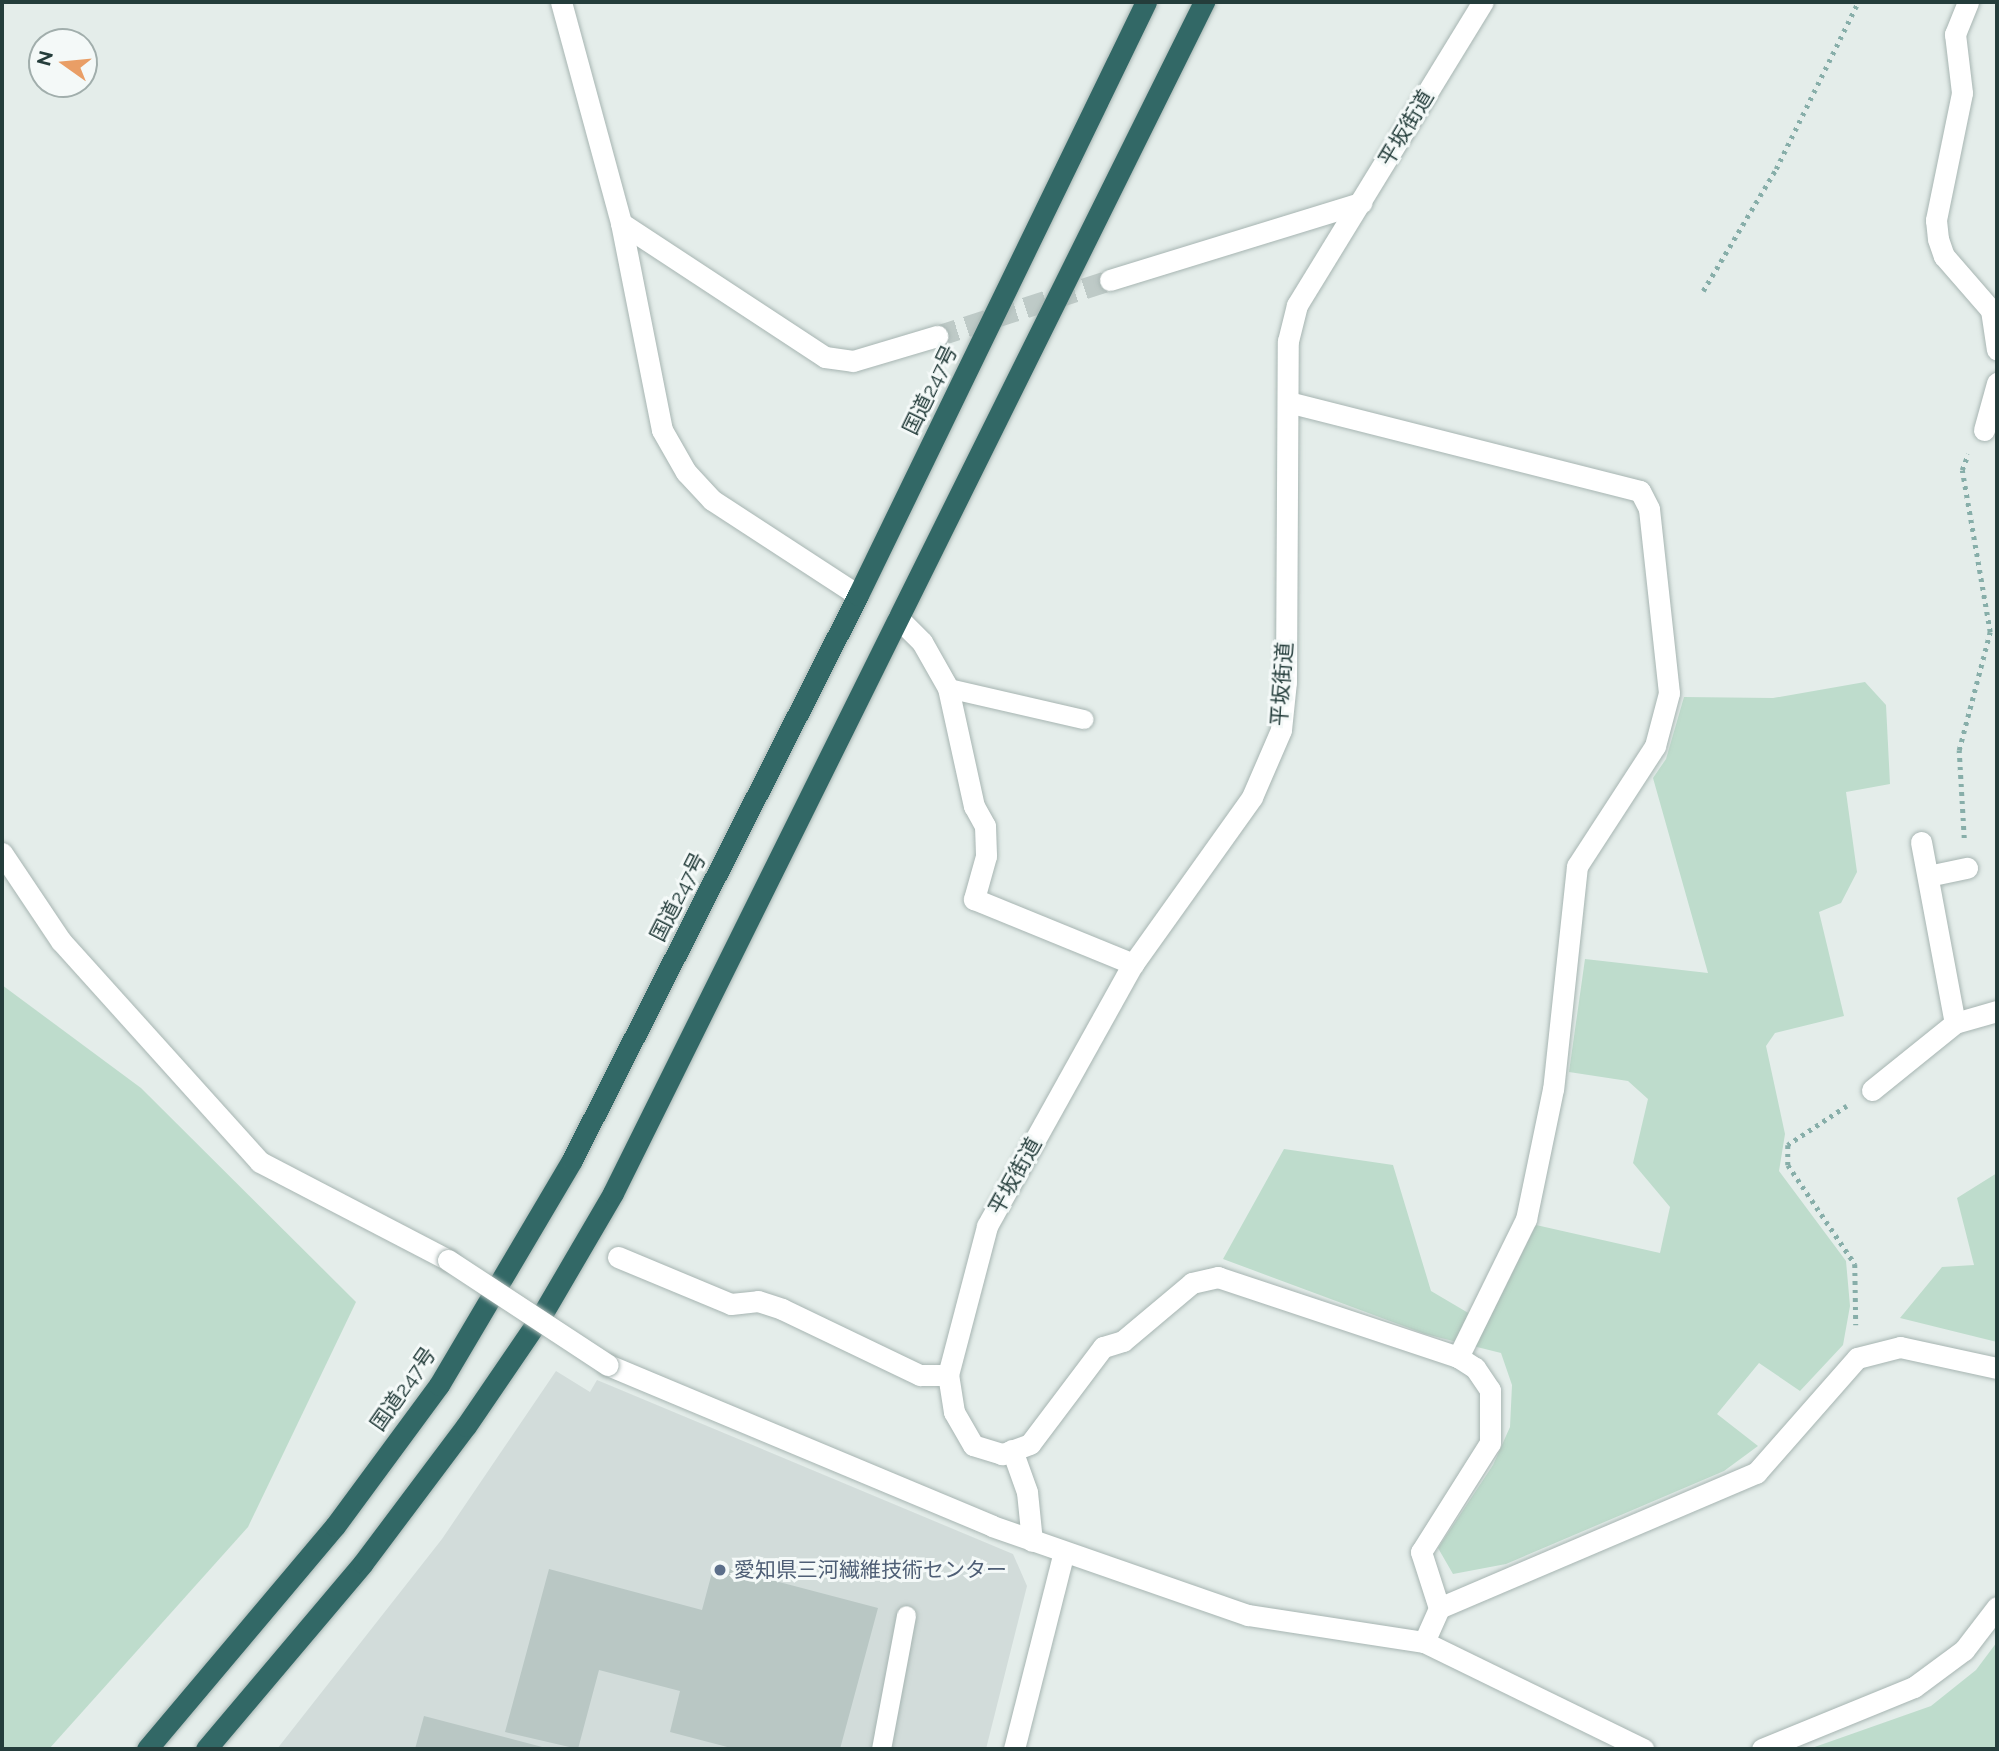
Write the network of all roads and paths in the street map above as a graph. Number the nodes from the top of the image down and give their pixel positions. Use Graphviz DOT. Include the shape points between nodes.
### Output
graph roads {
  1 [pos="561,2"];
  2 [pos="1146,2"];
  3 [pos="1203,2"];
  4 [pos="1483,2"];
  5 [pos="1858,2"];
  6 [pos="1968,2"];
  7 [pos="1361,203"];
  8 [pos="621,223"];
  9 [pos="1110,280"];
  10 [pos="1703,291"];
  11 [pos="937,336"];
  12 [pos="1997,350"];
  13 [pos="1997,383"];
  14 [pos="1288,402"];
  15 [pos="1984,430"];
  16 [pos="858,595"];
  17 [pos="898,618"];
  18 [pos="948,688"];
  19 [pos="1083,719"];
  20 [pos="1922,842"];
  21 [pos="2,853"];
  22 [pos="1967,868"];
  23 [pos="1928,876"];
  24 [pos="1133,964"];
  25 [pos="1997,1011"];
  26 [pos="1955,1023"];
  27 [pos="1872,1090"];
  28 [pos="618,1257"];
  29 [pos="1458,1357"];
  30 [pos="1857,1358"];
  31 [pos="1997,1368"];
  32 [pos="948,1375"];
  33 [pos="1012,1450"];
  34 [pos="1032,1541"];
  35 [pos="1064,1552"];
  36 [pos="1997,1606"];
  37 [pos="1439,1608"];
  38 [pos="906,1615"];
  39 [pos="1424,1642"];
  40 [pos="147,1749"];
  41 [pos="206,1749"];
  42 [pos="881,1749"];
  43 [pos="1014,1749"];
  44 [pos="1643,1749"];
  45 [pos="1762,1749"];
  1 -- 8 [label="street"];
  2 -- 16 [label="highway, 国道247号"];
  3 -- 17 [label="highway"];
  4 -- 7 [label="street, 平坂街道"];
  5 -- 10 [label="path" via="1776,169"];
  6 -- 12 [label="street" via="1955,34 1962,93 1937,220 1938,239 1944,256 1991,310"];
  7 -- 9 [label="street"];
  7 -- 14 [label="street, 平坂街道" via="1297,305 1288,341"];
  8 -- 11 [label="street" via="825,357 853,361"];
  8 -- 16 [label="street" via="662,430 686,472 712,500"];
  13 -- 15 [label="street"];
  14 -- 24 [label="street, 平坂街道" via="1280,730 1252,797"];
  14 -- 29 [label="street" via="1640,491 1649,509 1668,693 1655,746 1577,866 1553,1089 1526,1219"];
  15 -- 22 [label="path" via="1962,470 1990,632 1959,750"];
  16 -- 40 [label="highway, 国道247号" via="572,1160 439,1385 327,1536"];
  17 -- 18 [label="street" via="922,642"];
  17 -- 41 [label="highway" via="613,1193 543,1313 363,1563"];
  18 -- 19 [label="lane"];
  18 -- 24 [label="street" via="974,806 985,827 986,856 974,899"];
  20 -- 23 [label="street"];
  21 -- 34 [label="street, bridge" via="61,941 260,1162 448,1260 608,1365"];
  22 -- 23 [label="street"];
  23 -- 26 [label="street"];
  24 -- 32 [label="street, 平坂街道" via="987,1226"];
  25 -- 26 [label="street"];
  26 -- 27 [label="street"];
  27 -- 30 [label="path" via="1788,1145 1788,1164 1855,1264"];
  28 -- 32 [label="street" via="731,1304 758,1301 782,1309 920,1375"];
  29 -- 33 [label="street" via="1218,1278 1192,1283 1123,1341 1103,1347 1030,1444"];
  29 -- 37 [label="street" via="1475,1368 1490,1390 1493,1409 1490,1443 1421,1552"];
  30 -- 31 [label="street" via="1900,1347"];
  30 -- 37 [label="street" via="1756,1473"];
  32 -- 33 [label="street" via="954,1412 974,1446 1002,1454"];
  33 -- 34 [label="street" via="1027,1492"];
  34 -- 35 [label="street"];
  35 -- 39 [label="street" via="1248,1615"];
  35 -- 43 [label="street"];
  36 -- 45 [label="street" via="1964,1650 1914,1686"];
  37 -- 39 [label="street"];
  38 -- 42 [label="lane"];
  39 -- 44 [label="street"];
}
